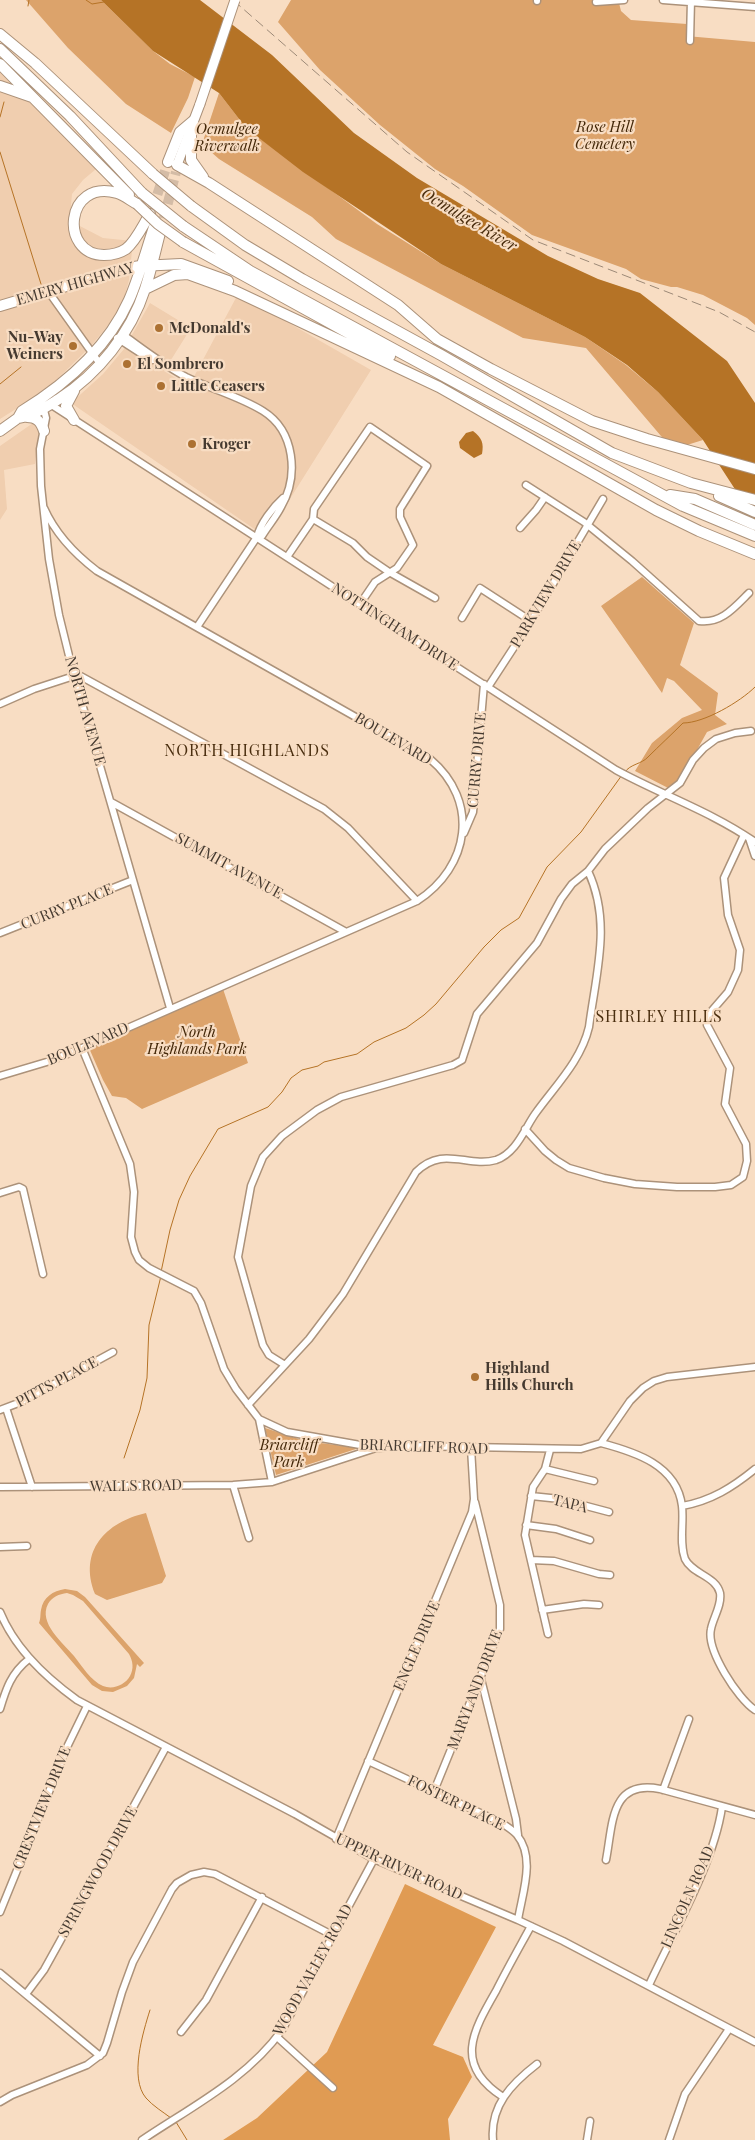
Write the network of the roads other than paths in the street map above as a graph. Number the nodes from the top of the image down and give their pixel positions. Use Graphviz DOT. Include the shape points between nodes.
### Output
graph roads {
  1 [pos="235,0"];
  2 [pos="624,0"];
  3 [pos="663,0"];
  4 [pos="691,0"];
  5 [pos="596,2"];
  6 [pos="755,7"];
  7 [pos="0,34"];
  8 [pos="690,41"];
  9 [pos="0,49"];
  10 [pos="0,64"];
  11 [pos="0,86"];
  12 [pos="34,98"];
  13 [pos="192,126"];
  14 [pos="209,183"];
  15 [pos="138,204"];
  16 [pos="150,214"];
  17 [pos="154,228"];
  18 [pos="140,266"];
  19 [pos="151,266"];
  20 [pos="123,269"];
  21 [pos="145,289"];
  22 [pos="48,291"];
  23 [pos="0,306"];
  24 [pos="286,314"];
  25 [pos="110,332"];
  26 [pos="121,336"];
  27 [pos="93,354"];
  28 [pos="100,364"];
  29 [pos="80,383"];
  30 [pos="439,387"];
  31 [pos="45,402"];
  32 [pos="23,417"];
  33 [pos="74,420"];
  34 [pos="44,430"];
  35 [pos="0,432"];
  36 [pos="755,469"];
  37 [pos="691,484"];
  38 [pos="526,485"];
  39 [pos="664,494"];
  40 [pos="545,497"];
  41 [pos="603,499"];
  42 [pos="755,500"];
  43 [pos="44,508"];
  44 [pos="755,512"];
  45 [pos="313,519"];
  46 [pos="755,525"];
  47 [pos="587,526"];
  48 [pos="520,528"];
  49 [pos="755,536"];
  50 [pos="257,538"];
  51 [pos="755,554"];
  52 [pos="287,557"];
  53 [pos="389,572"];
  54 [pos="749,593"];
  55 [pos="435,598"];
  56 [pos="360,604"];
  57 [pos="462,618"];
  58 [pos="531,621"];
  59 [pos="197,627"];
  60 [pos="74,674"];
  61 [pos="486,686"];
  62 [pos="0,704"];
  63 [pos="751,731"];
  64 [pos="663,794"];
  65 [pos="111,802"];
  66 [pos="463,835"];
  67 [pos="750,838"];
  68 [pos="755,856"];
  69 [pos="588,871"];
  70 [pos="134,880"];
  71 [pos="417,901"];
  72 [pos="346,932"];
  73 [pos="0,934"];
  74 [pos="170,1008"];
  75 [pos="82,1048"];
  76 [pos="0,1076"];
  77 [pos="525,1129"];
  78 [pos="0,1193"];
  79 [pos="43,1274"];
  80 [pos="113,1352"];
  81 [pos="285,1365"];
  82 [pos="755,1367"];
  83 [pos="248,1405"];
  84 [pos="3,1409"];
  85 [pos="259,1420"];
  86 [pos="600,1443"];
  87 [pos="377,1448"];
  88 [pos="471,1448"];
  89 [pos="550,1450"];
  90 [pos="755,1468"];
  91 [pos="545,1469"];
  92 [pos="594,1480"];
  93 [pos="272,1482"];
  94 [pos="233,1486"];
  95 [pos="0,1487"];
  96 [pos="32,1487"];
  97 [pos="531,1496"];
  98 [pos="474,1499"];
  99 [pos="682,1506"];
  100 [pos="609,1512"];
  101 [pos="526,1525"];
  102 [pos="249,1538"];
  103 [pos="590,1540"];
  104 [pos="26,1546"];
  105 [pos="0,1547"];
  106 [pos="531,1560"];
  107 [pos="610,1575"];
  108 [pos="599,1605"];
  109 [pos="542,1610"];
  110 [pos="0,1612"];
  111 [pos="548,1634"];
  112 [pos="29,1659"];
  113 [pos="481,1678"];
  114 [pos="87,1706"];
  115 [pos="0,1709"];
  116 [pos="755,1710"];
  117 [pos="689,1719"];
  118 [pos="166,1747"];
  119 [pos="368,1762"];
  120 [pos="664,1790"];
  121 [pos="434,1791"];
  122 [pos="722,1807"];
  123 [pos="755,1815"];
  124 [pos="518,1836"];
  125 [pos="336,1839"];
  126 [pos="374,1859"];
  127 [pos="606,1860"];
  128 [pos="262,1897"];
  129 [pos="0,1912"];
  130 [pos="518,1920"];
  131 [pos="530,1926"];
  132 [pos="332,1935"];
  133 [pos="0,1973"];
  134 [pos="648,1985"];
  135 [pos="26,1994"];
  136 [pos="729,2029"];
  137 [pos="180,2032"];
  138 [pos="277,2037"];
  139 [pos="755,2042"];
  140 [pos="100,2056"];
  141 [pos="536,2064"];
  142 [pos="333,2088"];
  143 [pos="503,2097"];
  144 [pos="0,2102"];
  145 [pos="590,2121"];
  146 [pos="142,2140"];
  147 [pos="494,2140"];
  148 [pos="587,2140"];
  149 [pos="669,2140"];
  1 -- 13 [label="main road, bridge"];
  2 -- 5 [label="street"];
  3 -- 4 [label="street"];
  4 -- 6 [label="street"];
  4 -- 8 [label="street"];
  7 -- 37 [label="highway, bridge" via="153,174 245,245 612,453"];
  9 -- 39 [label="highway, bridge" via="142,192 183,226 250,271"];
  10 -- 12 [label="highway"];
  11 -- 12 [label="highway"];
  12 -- 15 [label="highway"];
  13 -- 14 [label="highway" via="191,160"];
  13 -- 14 [label="highway" via="180,132 174,167"];
  14 -- 36 [label="highway" via="398,305 438,339 592,421"];
  15 -- 16 [label="highway" via="118,193 102,191 89,195 75,211 76,237 92,253 117,254 128,247"];
  15 -- 30 [label="highway, bridge" via="182,242 424,374"];
  17 -- 18 [label="highway"];
  17 -- 19 [label="highway"];
  17 -- 20 [label="highway" via="136,259"];
  18 -- 19 [label="highway, EMERY HIGHWAY"];
  18 -- 20 [label="highway, EMERY HIGHWAY"];
  18 -- 25 [label="highway" via="125,308"];
  19 -- 21 [label="highway"];
  19 -- 24 [label="highway, EMERY HIGHWAY" via="181,264 214,274"];
  20 -- 22 [label="highway, EMERY HIGHWAY"];
  21 -- 24 [label="highway" via="174,275 200,276"];
  21 -- 26 [label="highway"];
  22 -- 23 [label="highway, EMERY HIGHWAY"];
  22 -- 27 [label="street"];
  24 -- 30 [label="highway"];
  25 -- 26 [label="street"];
  25 -- 27 [label="highway"];
  26 -- 28 [label="highway"];
  26 -- 50 [label="street" via="185,376 258,409 276,422 286,438 292,469 285,496"];
  27 -- 28 [label="street"];
  27 -- 31 [label="highway"];
  28 -- 29 [label="highway"];
  29 -- 31 [label="highway"];
  29 -- 33 [label="highway" via="66,403"];
  30 -- 51 [label="highway" via="656,510"];
  31 -- 32 [label="highway" via="22,411"];
  31 -- 33 [label="street, NOTTINGHAM DRIVE"];
  31 -- 34 [label="street, NORTH AVENUE"];
  32 -- 34 [label="highway" via="40,421"];
  32 -- 35 [label="highway"];
  33 -- 50 [label="street, NOTTINGHAM DRIVE"];
  34 -- 43 [label="street, NORTH AVENUE" via="40,458"];
  37 -- 42 [label="highway"];
  37 -- 44 [label="highway"];
  38 -- 40 [label="street"];
  39 -- 46 [label="highway" via="695,499"];
  39 -- 49 [label="highway" via="683,506"];
  40 -- 47 [label="street"];
  40 -- 48 [label="street"];
  41 -- 47 [label="street, PARKVIEW DRIVE"];
  43 -- 59 [label="street, BOULEVARD" via="65,541 88,564"];
  43 -- 60 [label="street, NORTH AVENUE" via="59,615"];
  45 -- 52 [label="street"];
  45 -- 53 [label="street" via="353,543"];
  45 -- 53 [label="street" via="314,509 370,427 427,466 400,509 413,545 397,568"];
  47 -- 54 [label="street" via="699,621 717,620"];
  47 -- 58 [label="street, PARKVIEW DRIVE"];
  50 -- 52 [label="street, NOTTINGHAM DRIVE"];
  50 -- 59 [label="street"];
  52 -- 56 [label="street, NOTTINGHAM DRIVE"];
  53 -- 55 [label="street"];
  53 -- 56 [label="street" via="375,582"];
  56 -- 61 [label="street, NOTTINGHAM DRIVE"];
  57 -- 58 [label="street" via="480,588"];
  58 -- 61 [label="street, PARKVIEW DRIVE"];
  59 -- 66 [label="street, BOULEVARD" via="430,759 455,791 462,812"];
  60 -- 62 [label="street"];
  60 -- 65 [label="street, NORTH AVENUE"];
  60 -- 71 [label="street" via="324,809 348,828"];
  61 -- 64 [label="street, NOTTINGHAM DRIVE" via="624,774"];
  61 -- 66 [label="street, CURRY DRIVE" via="473,812"];
  63 -- 64 [label="street" via="716,739 693,760 680,783"];
  64 -- 67 [label="street, NOTTINGHAM DRIVE" via="717,818"];
  64 -- 69 [label="street" via="605,849"];
  65 -- 70 [label="street, NORTH AVENUE"];
  65 -- 72 [label="street, SUMMIT AVENUE"];
  66 -- 71 [label="street, BOULEVARD" via="450,870"];
  67 -- 68 [label="street"];
  67 -- 77 [label="street" via="724,878 728,915 740,950 738,970 728,992 709,1014 707,1025 730,1068 725,1104 746,1144 747,1161 742,1177 732,1185 715,1187 644,1185 604,1178 569,1168 556,1160"];
  69 -- 77 [label="street" via="599,900 602,930 589,1027 580,1052"];
  69 -- 81 [label="street" via="566,890 537,942 477,1014 462,1060 341,1097 282,1136 263,1157 251,1186 238,1257 263,1345 269,1355"];
  70 -- 73 [label="street, CURRY PLACE"];
  70 -- 74 [label="street, NORTH AVENUE"];
  71 -- 72 [label="street, BOULEVARD"];
  72 -- 74 [label="street, BOULEVARD"];
  74 -- 75 [label="street, BOULEVARD"];
  75 -- 76 [label="street, BOULEVARD"];
  75 -- 83 [label="street, BRIARCLIFF ROAD" via="130,1164 134,1192 131,1237 135,1252 144,1264 190,1288 198,1297 224,1369"];
  77 -- 81 [label="street" via="511,1150 498,1159 483,1162 440,1159 428,1162 416,1172 343,1294"];
  78 -- 79 [label="street" via="22,1187"];
  80 -- 84 [label="street, PITTS PLACE"];
  81 -- 83 [label="street"];
  82 -- 86 [label="street" via="654,1381 630,1401"];
  83 -- 85 [label="street, BRIARCLIFF ROAD"];
  84 -- 96 [label="street"];
  85 -- 87 [label="street, BRIARCLIFF ROAD" via="286,1432"];
  85 -- 93 [label="street"];
  86 -- 89 [label="street, BRIARCLIFF ROAD" via="581,1449"];
  86 -- 99 [label="street" via="634,1452 654,1463 672,1482"];
  87 -- 88 [label="street, BRIARCLIFF ROAD"];
  87 -- 93 [label="street, WALLS ROAD"];
  88 -- 89 [label="street, BRIARCLIFF ROAD"];
  88 -- 98 [label="street, ENGLE DRIVE"];
  89 -- 91 [label="street"];
  90 -- 99 [label="street" via="722,1492"];
  91 -- 92 [label="street"];
  91 -- 97 [label="street"];
  93 -- 94 [label="street, WALLS ROAD"];
  94 -- 96 [label="street, WALLS ROAD"];
  94 -- 102 [label="street"];
  95 -- 96 [label="street, WALLS ROAD"];
  97 -- 100 [label="street, TAPA" via="560,1499"];
  97 -- 101 [label="street"];
  98 -- 113 [label="street, MARYLAND DRIVE" via="502,1616"];
  98 -- 119 [label="street, ENGLE DRIVE" via="472,1512"];
  99 -- 116 [label="street" via="685,1558 720,1592 710,1631 717,1657 740,1697"];
  101 -- 103 [label="street" via="556,1529"];
  101 -- 106 [label="street"];
  104 -- 105 [label="street"];
  106 -- 107 [label="street" via="554,1561"];
  106 -- 109 [label="street"];
  108 -- 109 [label="street"];
  109 -- 111 [label="street"];
  110 -- 112 [label="street, UPPER RIVER ROAD"];
  112 -- 114 [label="street, UPPER RIVER ROAD" via="60,1689"];
  112 -- 115 [label="street" via="9,1682"];
  113 -- 121 [label="street, MARYLAND DRIVE"];
  113 -- 124 [label="street"];
  114 -- 118 [label="street, UPPER RIVER ROAD"];
  114 -- 129 [label="street, CRESTVIEW DRIVE"];
  117 -- 120 [label="street"];
  118 -- 125 [label="street, UPPER RIVER ROAD"];
  118 -- 135 [label="street, SPRINGWOOD DRIVE" via="44,1970"];
  119 -- 121 [label="street, FOSTER PLACE"];
  119 -- 125 [label="street, ENGLE DRIVE"];
  120 -- 122 [label="street"];
  120 -- 127 [label="street" via="642,1787 620,1800"];
  121 -- 124 [label="street, FOSTER PLACE" via="502,1823"];
  122 -- 123 [label="street"];
  122 -- 134 [label="street, LINCOLN ROAD" via="702,1872"];
  124 -- 130 [label="street, FOSTER PLACE" via="527,1865"];
  125 -- 126 [label="street, UPPER RIVER ROAD"];
  126 -- 130 [label="street, UPPER RIVER ROAD"];
  126 -- 132 [label="street, WOOD VALLEY ROAD"];
  128 -- 132 [label="street"];
  128 -- 137 [label="street" via="206,2000"];
  128 -- 140 [label="street" via="227,1878 208,1872 190,1875 177,1883 133,1962"];
  130 -- 131 [label="street, UPPER RIVER ROAD"];
  131 -- 134 [label="street, UPPER RIVER ROAD"];
  131 -- 143 [label="street" via="478,2024 472,2042 478,2073"];
  132 -- 138 [label="street, WOOD VALLEY ROAD"];
  133 -- 135 [label="street"];
  134 -- 136 [label="street, UPPER RIVER ROAD"];
  135 -- 140 [label="street"];
  136 -- 139 [label="street, UPPER RIVER ROAD"];
  136 -- 149 [label="street" via="685,2094"];
  138 -- 142 [label="street"];
  138 -- 146 [label="street, WOOD VALLEY ROAD" via="244,2071"];
  140 -- 144 [label="street" via="87,2065"];
  141 -- 143 [label="street"];
  143 -- 147 [label="street" via="495,2117"];
  145 -- 148 [label="street"];
}
